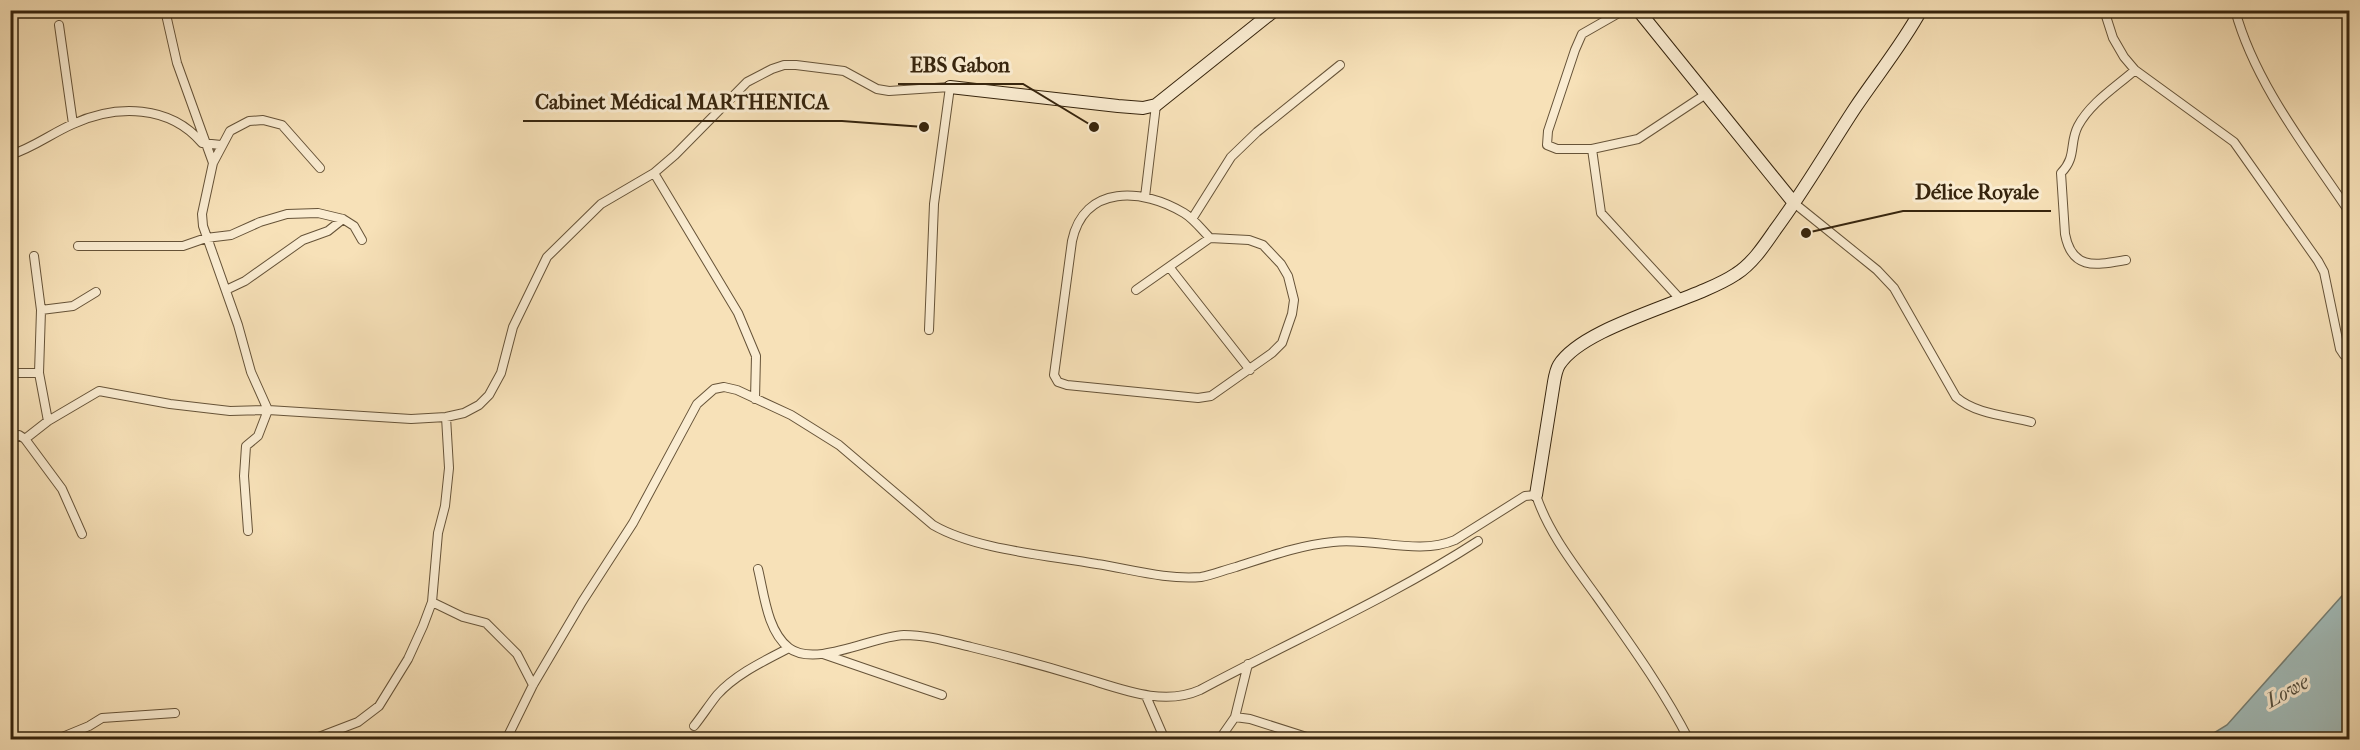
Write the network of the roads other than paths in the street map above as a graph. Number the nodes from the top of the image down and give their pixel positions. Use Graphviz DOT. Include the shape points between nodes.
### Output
graph roads {
  1 [pos="165,10"];
  2 [pos="1275,10"];
  3 [pos="1624,10"];
  4 [pos="1638,10"];
  5 [pos="1921,10"];
  6 [pos="2104,10"];
  7 [pos="2235,10"];
  8 [pos="59,25"];
  9 [pos="1340,65"];
  10 [pos="2135,70"];
  11 [pos="950,87"];
  12 [pos="1706,94"];
  13 [pos="1156,105"];
  14 [pos="73,124"];
  15 [pos="208,145"];
  16 [pos="221,145"];
  17 [pos="1592,149"];
  18 [pos="10,155"];
  19 [pos="213,163"];
  20 [pos="320,168"];
  21 [pos="654,173"];
  22 [pos="1145,197"];
  23 [pos="1794,203"];
  24 [pos="2349,213"];
  25 [pos="343,219"];
  26 [pos="1192,219"];
  27 [pos="206,238"];
  28 [pos="1210,238"];
  29 [pos="362,240"];
  30 [pos="78,246"];
  31 [pos="34,256"];
  32 [pos="2126,260"];
  33 [pos="1170,268"];
  34 [pos="226,290"];
  35 [pos="1136,290"];
  36 [pos="96,292"];
  37 [pos="1681,300"];
  38 [pos="41,310"];
  39 [pos="929,330"];
  40 [pos="2349,358"];
  41 [pos="1250,370"];
  42 [pos="10,373"];
  43 [pos="39,374"];
  44 [pos="755,399"];
  45 [pos="268,410"];
  46 [pos="446,417"];
  47 [pos="48,421"];
  48 [pos="2031,422"];
  49 [pos="25,439"];
  50 [pos="10,441"];
  51 [pos="1536,495"];
  52 [pos="248,531"];
  53 [pos="82,534"];
  54 [pos="1478,541"];
  55 [pos="758,569"];
  56 [pos="432,602"];
  57 [pos="789,648"];
  58 [pos="822,654"];
  59 [pos="1248,664"];
  60 [pos="533,684"];
  61 [pos="942,695"];
  62 [pos="1146,696"];
  63 [pos="175,713"];
  64 [pos="1235,717"];
  65 [pos="694,726"];
  66 [pos="56,740"];
  67 [pos="312,740"];
  68 [pos="506,740"];
  69 [pos="1166,740"];
  70 [pos="1219,740"];
  71 [pos="1316,740"];
  72 [pos="1689,740"];
  1 -- 15 [label="street" via="177,63"];
  2 -- 13 [label="street"];
  3 -- 17 [label="street" via="1582,34 1548,131 1546,142 1550,148"];
  4 -- 12 [label="street"];
  5 -- 23 [label="street"];
  6 -- 10 [label="street" via="2113,38"];
  7 -- 24 [label="street" via="2278,106"];
  8 -- 14 [label="street"];
  9 -- 26 [label="street" via="1242,146"];
  10 -- 32 [label="street" via="2099,100 2077,127 2070,165 2061,173 2065,234 2074,256 2096,264"];
  10 -- 40 [label="street" via="2234,142 2324,272 2340,349"];
  11 -- 13 [label="street" via="1118,106"];
  11 -- 21 [label="street" via="889,91 877,89 844,71 784,65 747,82"];
  11 -- 39 [label="street" via="934,204"];
  12 -- 17 [label="street" via="1638,139"];
  12 -- 23 [label="street"];
  13 -- 22 [label="street"];
  14 -- 15 [label="street" via="118,111 163,116 184,125"];
  14 -- 18 [label="street"];
  15 -- 16 [label="street"];
  15 -- 19 [label="street"];
  16 -- 19 [label="street"];
  16 -- 20 [label="street" via="230,131 243,123 273,121 282,125"];
  17 -- 37 [label="street" via="1601,213"];
  19 -- 27 [label="street" via="202,214"];
  21 -- 44 [label="street" via="738,313 756,356"];
  21 -- 46 [label="street" via="601,204 547,257 513,327 501,373 489,395 464,413"];
  22 -- 26 [label="street"];
  22 -- 41 [label="street" via="1112,196 1093,205 1079,219 1072,241 1055,358 1056,378 1067,385 1198,398 1212,396"];
  23 -- 37 [label="street" via="1746,268"];
  23 -- 48 [label="street" via="1894,288 1956,398 1979,409"];
  25 -- 27 [label="street" via="318,213 287,214 231,235"];
  25 -- 29 [label="street" via="354,226"];
  25 -- 34 [label="street"];
  26 -- 28 [label="street"];
  27 -- 30 [label="street" via="183,246"];
  27 -- 34 [label="street"];
  28 -- 33 [label="street"];
  28 -- 41 [label="street" via="1249,240 1263,245 1281,264 1292,288 1293,314 1282,343"];
  31 -- 38 [label="street"];
  33 -- 35 [label="street"];
  33 -- 41 [label="street"];
  34 -- 45 [label="street" via="251,372"];
  36 -- 38 [label="street" via="73,306"];
  37 -- 51 [label="street" via="1585,342 1558,367"];
  38 -- 43 [label="street"];
  42 -- 43 [label="street"];
  43 -- 47 [label="street"];
  44 -- 51 [label="street" via="828,437 946,532 1009,548 1170,576 1214,574 1331,542 1443,545 1525,496"];
  44 -- 60 [label="street" via="724,387 714,389 697,404 633,523"];
  45 -- 46 [label="street" via="411,419"];
  45 -- 47 [label="street" via="230,411 170,404 99,390"];
  45 -- 52 [label="street" via="258,436 246,446"];
  46 -- 56 [label="street" via="450,468 438,532"];
  47 -- 49 [label="street"];
  49 -- 50 [label="street" via="19,435"];
  49 -- 53 [label="street" via="62,489"];
  51 -- 72 [label="street" via="1567,555 1659,685"];
  54 -- 59 [label="street" via="1378,599"];
  55 -- 57 [label="street" via="768,610 778,635"];
  56 -- 60 [label="street" via="454,614 486,623 517,654"];
  56 -- 67 [label="street" via="408,659 379,706 358,722"];
  57 -- 58 [label="street"];
  57 -- 65 [label="street" via="732,681"];
  58 -- 61 [label="street"];
  58 -- 62 [label="street" via="887,637 913,635 1024,660"];
  59 -- 62 [label="street" via="1191,694"];
  59 -- 64 [label="street"];
  60 -- 68 [label="street"];
  62 -- 69 [label="street"];
  63 -- 66 [label="street" via="102,718"];
  64 -- 70 [label="street"];
  64 -- 71 [label="street"];
}
